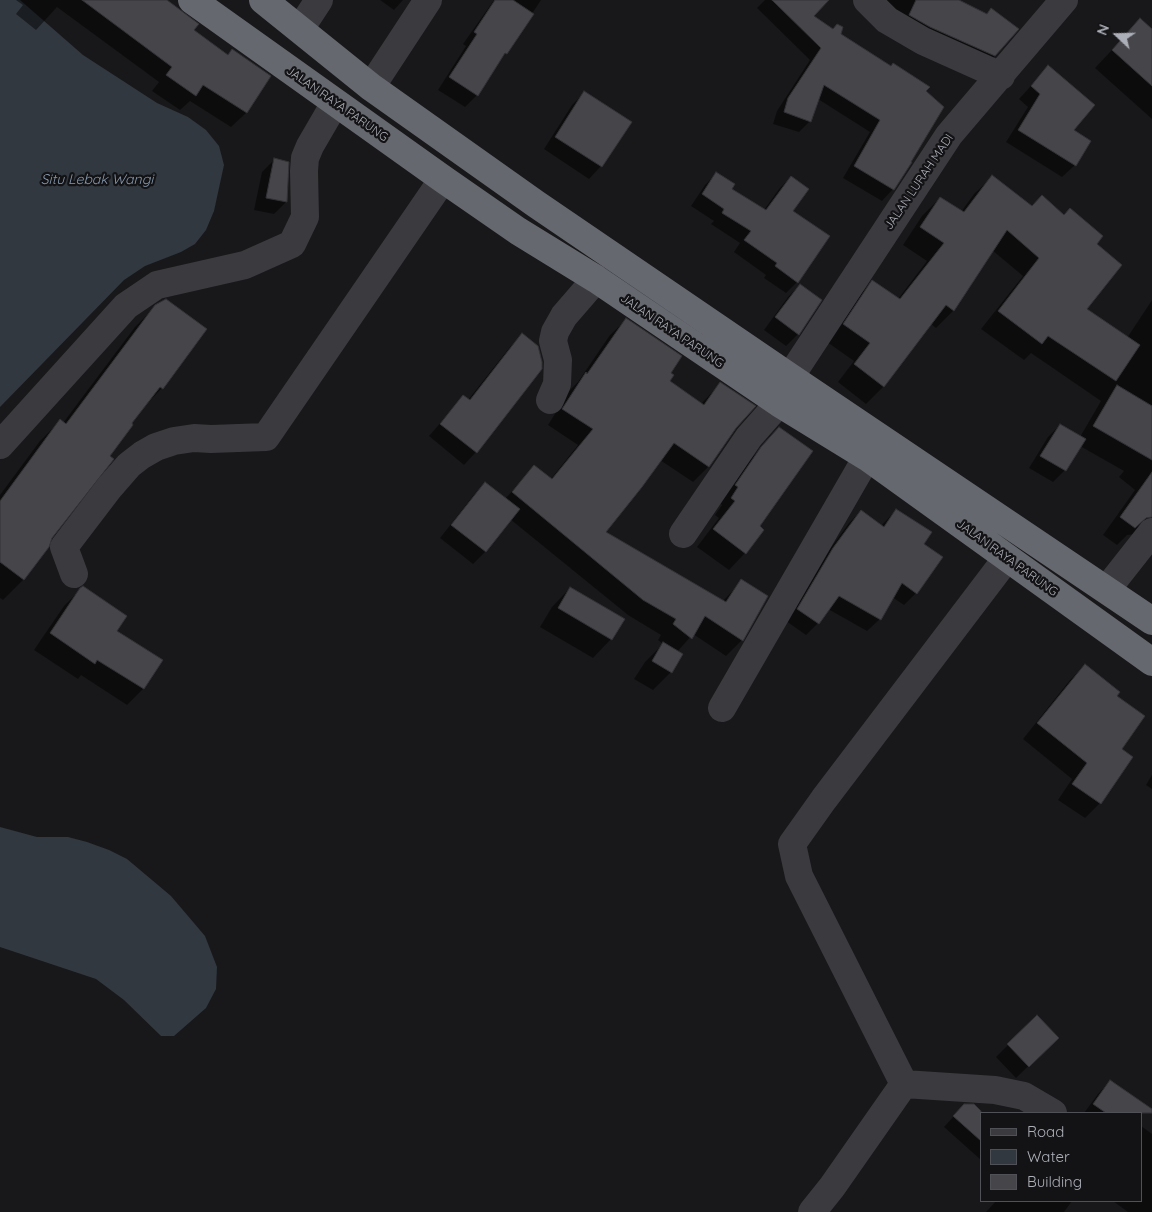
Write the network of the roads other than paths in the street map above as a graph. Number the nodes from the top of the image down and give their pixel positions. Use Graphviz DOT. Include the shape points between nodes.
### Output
graph roads {
  1 [pos="192,0"];
  2 [pos="263,0"];
  3 [pos="319,0"];
  4 [pos="428,0"];
  5 [pos="867,0"];
  6 [pos="1064,0"];
  7 [pos="300,29"];
  8 [pos="1001,76"];
  9 [pos="371,87"];
  10 [pos="335,103"];
  11 [pos="443,179"];
  12 [pos="536,204"];
  13 [pos="518,231"];
  14 [pos="596,279"];
  15 [pos="790,377"];
  16 [pos="550,400"];
  17 [pos="779,403"];
  18 [pos="0,445"];
  19 [pos="867,457"];
  20 [pos="1152,532"];
  21 [pos="683,534"];
  22 [pos="1007,558"];
  23 [pos="74,574"];
  24 [pos="1107,589"];
  25 [pos="1152,621"];
  26 [pos="1152,662"];
  27 [pos="722,708"];
  28 [pos="904,1084"];
  29 [pos="1051,1112"];
  30 [pos="812,1212"];
  1 -- 10 [label="highway, JALAN RAYA PARUNG"];
  2 -- 7 [label="highway"];
  3 -- 7 [label="street"];
  4 -- 9 [label="street"];
  5 -- 8 [label="street" via="886,20 923,41"];
  6 -- 8 [label="street, JALAN LURAH MADI"];
  7 -- 9 [label="highway"];
  8 -- 15 [label="street, JALAN LURAH MADI" via="949,135"];
  9 -- 12 [label="highway"];
  10 -- 11 [label="highway, JALAN RAYA PARUNG"];
  10 -- 18 [label="street" via="305,158 305,217 292,244 245,265 157,285 126,306"];
  11 -- 13 [label="highway, JALAN RAYA PARUNG"];
  11 -- 23 [label="street" via="266,436 174,441 142,455 109,488 64,547"];
  12 -- 13 [label="highway"];
  12 -- 15 [label="highway"];
  13 -- 14 [label="highway, JALAN RAYA PARUNG"];
  14 -- 16 [label="street" via="564,316 556,332 553,341 558,360 557,384"];
  14 -- 17 [label="highway, JALAN RAYA PARUNG"];
  15 -- 24 [label="highway"];
  17 -- 19 [label="highway, JALAN RAYA PARUNG"];
  17 -- 21 [label="street" via="748,437"];
  19 -- 22 [label="highway, JALAN RAYA PARUNG"];
  19 -- 27 [label="street"];
  20 -- 24 [label="street"];
  22 -- 26 [label="highway, JALAN RAYA PARUNG"];
  22 -- 28 [label="street" via="792,844 799,876"];
  24 -- 25 [label="highway"];
  28 -- 29 [label="street" via="995,1090 1024,1096"];
  28 -- 30 [label="street"];
}
